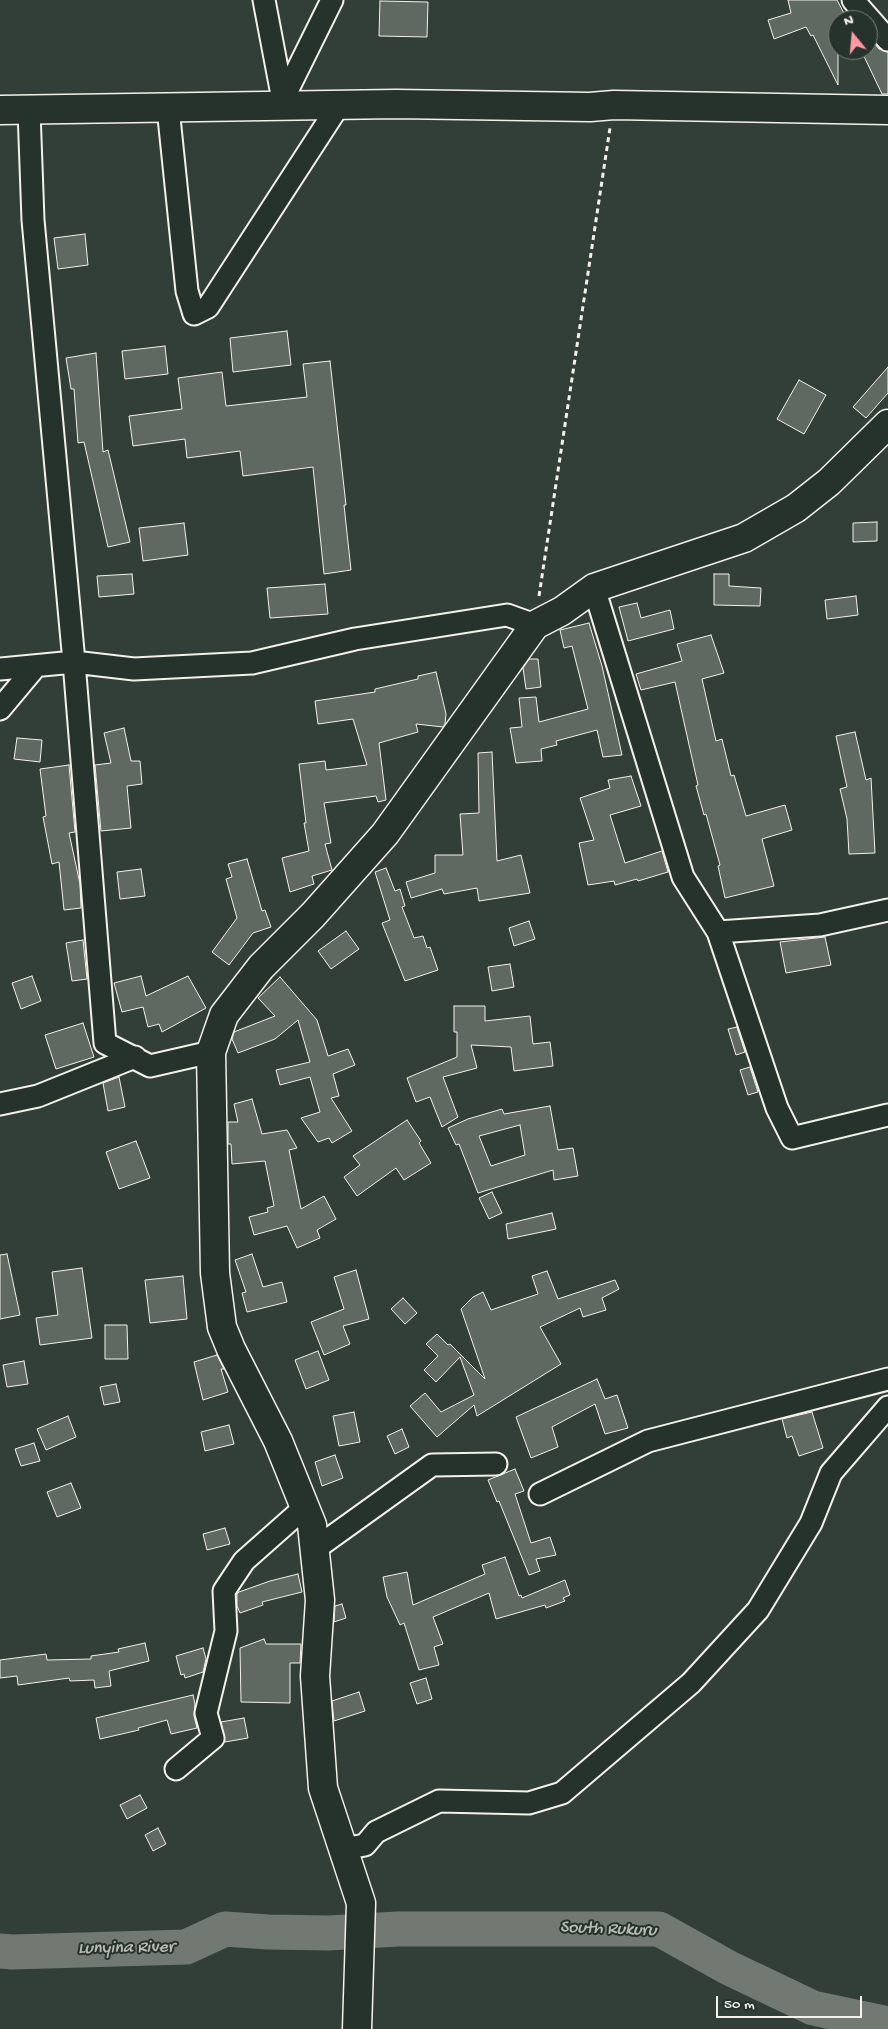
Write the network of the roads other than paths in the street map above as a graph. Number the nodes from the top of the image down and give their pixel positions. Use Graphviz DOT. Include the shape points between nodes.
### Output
graph roads {
  1 [pos="264,0"];
  2 [pos="332,0"];
  3 [pos="853,0"];
  4 [pos="888,40"];
  5 [pos="283,101"];
  6 [pos="339,105"];
  7 [pos="168,108"];
  8 [pos="0,110"];
  9 [pos="888,110"];
  10 [pos="29,111"];
  11 [pos="888,424"];
  12 [pos="594,588"];
  13 [pos="535,625"];
  14 [pos="74,662"];
  15 [pos="36,666"];
  16 [pos="0,669"];
  17 [pos="0,709"];
  18 [pos="888,910"];
  19 [pos="718,932"];
  20 [pos="211,1052"];
  21 [pos="135,1058"];
  22 [pos="0,1104"];
  23 [pos="888,1116"];
  24 [pos="888,1379"];
  25 [pos="888,1407"];
  26 [pos="496,1464"];
  27 [pos="540,1494"];
  28 [pos="305,1507"];
  29 [pos="315,1549"];
  30 [pos="176,1769"];
  31 [pos="343,1849"];
  32 [pos="357,2021"];
  1 -- 5 [label="street"];
  2 -- 5 [label="street"];
  3 -- 4 [label="street"];
  5 -- 6 [label="street"];
  5 -- 7 [label="street"];
  6 -- 7 [label="street" via="208,308 194,314 187,291"];
  6 -- 9 [label="street" via="614,105"];
  7 -- 10 [label="street"];
  8 -- 10 [label="street"];
  10 -- 14 [label="street" via="33,220"];
  11 -- 12 [label="street" via="829,482 796,508 744,538"];
  12 -- 13 [label="street"];
  12 -- 19 [label="street" via="683,877"];
  13 -- 14 [label="street" via="507,615 354,639 252,663 134,669"];
  13 -- 20 [label="street" via="385,834 313,915 261,967 224,1015"];
  14 -- 15 [label="street"];
  14 -- 21 [label="street" via="105,1043"];
  15 -- 16 [label="street"];
  15 -- 17 [label="street"];
  18 -- 19 [label="street" via="820,926"];
  19 -- 23 [label="street" via="777,1108 792,1138"];
  20 -- 21 [label="street" via="150,1066"];
  20 -- 28 [label="street" via="215,1273 222,1327 278,1441"];
  21 -- 22 [label="street" via="38,1096"];
  24 -- 27 [label="street" via="648,1441"];
  25 -- 31 [label="street" via="831,1473 811,1522 758,1610 691,1682 562,1793 529,1803 439,1801 376,1832 365,1845"];
  26 -- 29 [label="street" via="432,1465"];
  28 -- 29 [label="street" via="312,1525"];
  28 -- 30 [label="street" via="244,1561 224,1591 226,1631 206,1713 213,1738"];
  29 -- 31 [label="street" via="320,1600 315,1676 323,1788"];
  31 -- 32 [label="street" via="361,1903"];
}
